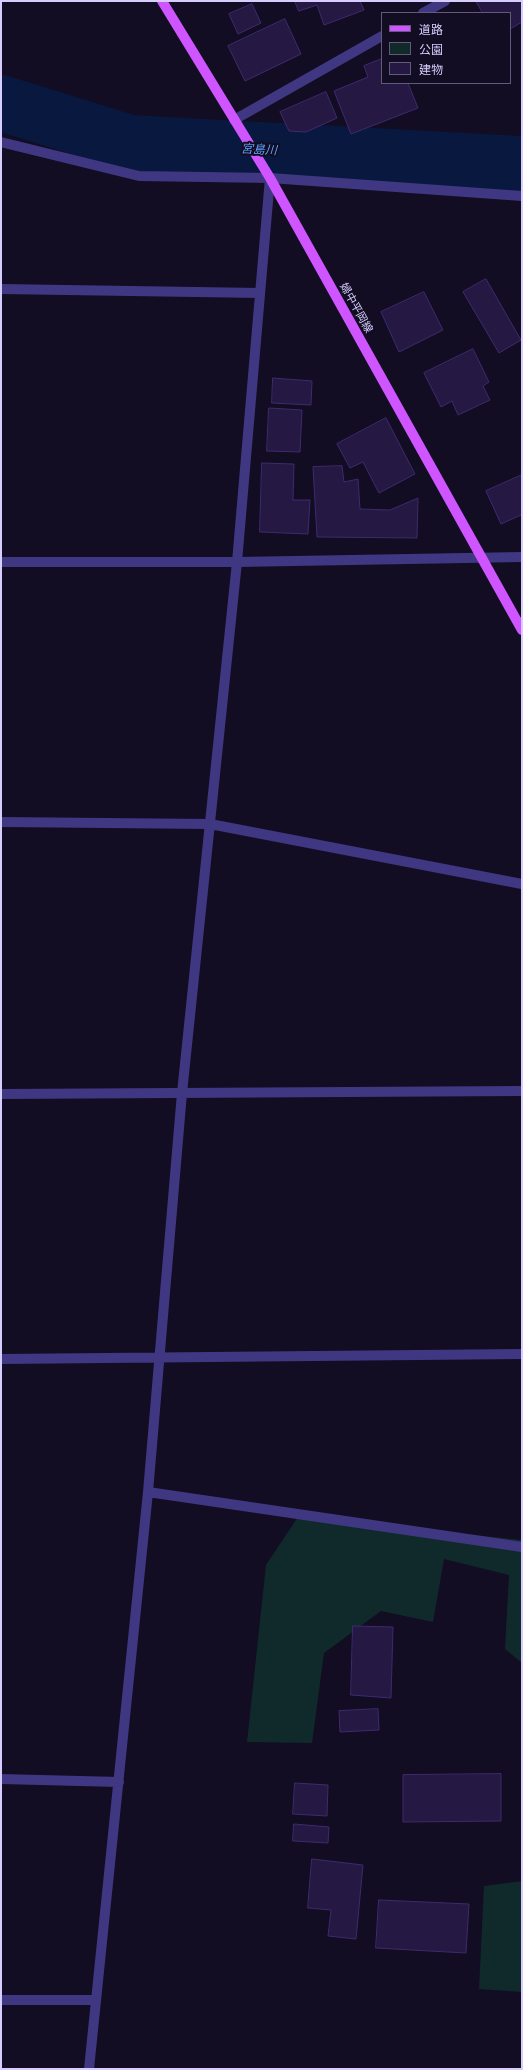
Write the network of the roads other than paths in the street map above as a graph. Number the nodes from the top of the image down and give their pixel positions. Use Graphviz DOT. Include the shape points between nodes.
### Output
graph roads {
  1 [pos="162,1"];
  2 [pos="445,1"];
  3 [pos="425,12"];
  4 [pos="381,37"];
  5 [pos="234,120"];
  6 [pos="1,142"];
  7 [pos="270,178"];
  8 [pos="522,196"];
  9 [pos="1,289"];
  10 [pos="260,293"];
  11 [pos="480,557"];
  12 [pos="522,557"];
  13 [pos="1,562"];
  14 [pos="237,562"];
  15 [pos="522,630"];
  16 [pos="1,822"];
  17 [pos="210,824"];
  18 [pos="522,884"];
  19 [pos="522,1091"];
  20 [pos="182,1093"];
  21 [pos="1,1094"];
  22 [pos="522,1354"];
  23 [pos="161,1358"];
  24 [pos="1,1359"];
  25 [pos="148,1492"];
  26 [pos="522,1547"];
  27 [pos="1,1779"];
  28 [pos="119,1782"];
  29 [pos="1,2000"];
  30 [pos="96,2000"];
  31 [pos="88,2069"];
  1 -- 5 [label="main road, 婦中平岡線"];
  2 -- 3 [label="street"];
  4 -- 5 [label="street"];
  5 -- 7 [label="main road, 婦中平岡線"];
  6 -- 7 [label="street" via="139,176"];
  7 -- 8 [label="street"];
  7 -- 10 [label="street"];
  7 -- 11 [label="main road, 婦中平岡線"];
  9 -- 10 [label="street"];
  10 -- 14 [label="street"];
  11 -- 12 [label="street"];
  11 -- 14 [label="street"];
  11 -- 15 [label="main road, 婦中平岡線"];
  13 -- 14 [label="street"];
  14 -- 17 [label="street"];
  16 -- 17 [label="street"];
  17 -- 18 [label="street"];
  17 -- 20 [label="street"];
  19 -- 20 [label="street"];
  20 -- 21 [label="street"];
  20 -- 23 [label="street"];
  22 -- 23 [label="street"];
  23 -- 24 [label="street"];
  23 -- 25 [label="street"];
  25 -- 26 [label="street"];
  25 -- 28 [label="street"];
  27 -- 28 [label="street"];
  28 -- 30 [label="street"];
  29 -- 30 [label="street"];
  30 -- 31 [label="street"];
}
